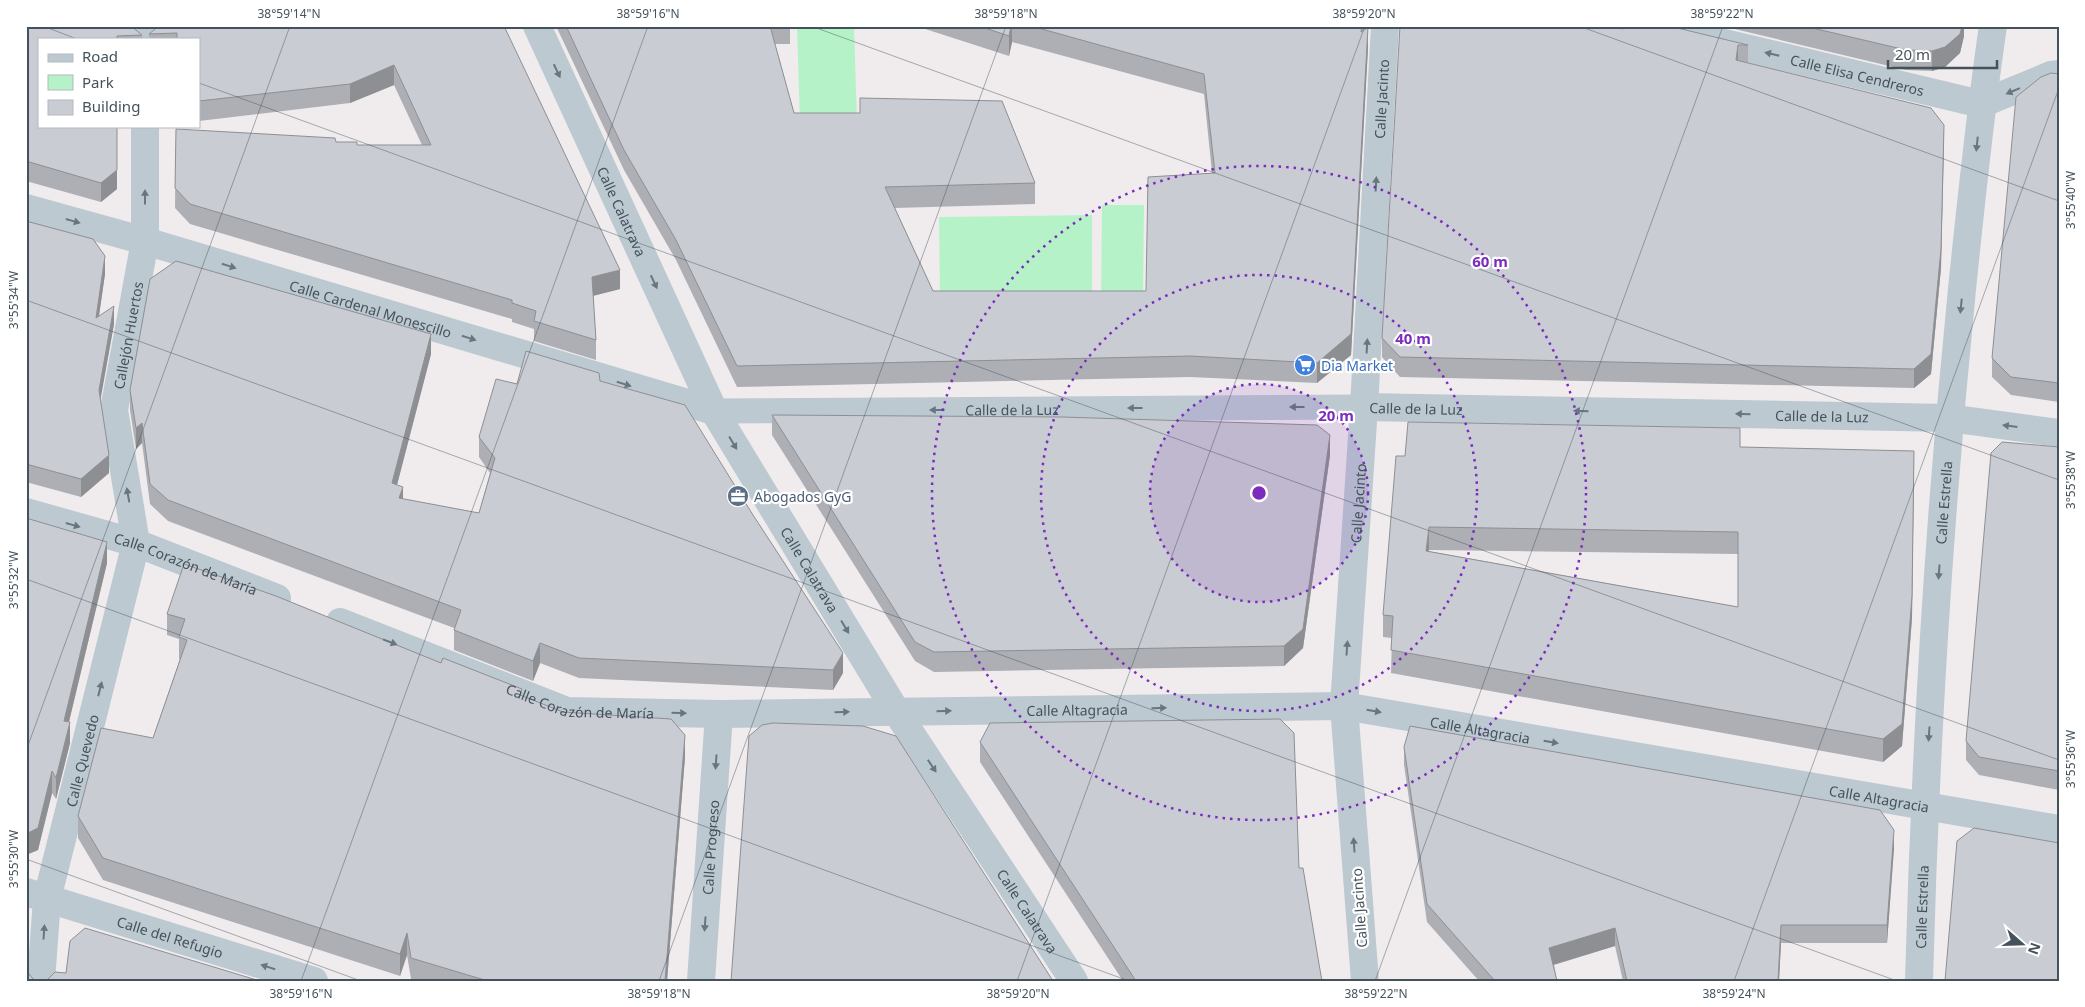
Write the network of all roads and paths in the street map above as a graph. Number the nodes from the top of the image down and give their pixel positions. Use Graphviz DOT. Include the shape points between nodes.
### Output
graph roads {
  1 [pos="537,26"];
  2 [pos="1385,26"];
  3 [pos="1653,26"];
  4 [pos="1993,26"];
  5 [pos="2059,74"];
  6 [pos="1981,104"];
  7 [pos="145,128"];
  8 [pos="26,208"];
  9 [pos="145,241"];
  10 [pos="1364,407"];
  11 [pos="714,411"];
  12 [pos="1949,418"];
  13 [pos="2059,433"];
  14 [pos="26,512"];
  15 [pos="136,543"];
  16 [pos="1344,706"];
  17 [pos="896,711"];
  18 [pos="719,714"];
  19 [pos="1924,806"];
  20 [pos="2059,830"];
  21 [pos="37,896"];
  22 [pos="41,981"];
  23 [pos="314,981"];
  24 [pos="701,981"];
  25 [pos="1074,981"];
  26 [pos="1365,981"];
  27 [pos="1919,981"];
  1 -- 11 [label="street, Calle Calatrava, one-way"];
  10 -- 2 [label="street, Calle Jacinto, one-way"];
  6 -- 3 [label="street, Calle Elisa Cendreros, one-way"];
  4 -- 6 [label="street, Calle Estrella"];
  5 -- 6 [label="street, one-way"];
  6 -- 12 [label="street, Calle Estrella, one-way"];
  9 -- 7 [label="street, Callejón Huertos, one-way"];
  8 -- 9 [label="street, Calle Cardenal Monescillo, one-way"];
  9 -- 11 [label="street, Calle Cardenal Monescillo, one-way"];
  15 -- 9 [label="street, Callejón Huertos, one-way" via="114,410"];
  10 -- 11 [label="street, Calle de la Luz, one-way"];
  12 -- 10 [label="street, Calle de la Luz, one-way"];
  16 -- 10 [label="street, Calle Jacinto, one-way"];
  11 -- 17 [label="street, Calle Calatrava, one-way"];
  13 -- 12 [label="street, Calle de la Luz, one-way"];
  12 -- 19 [label="street, Calle Estrella, one-way"];
  14 -- 15 [label="street, Calle Corazón de María, one-way"];
  15 -- 18 [label="street, Calle Corazón de María, one-way" via="567,711"];
  21 -- 15 [label="street, Calle Quevedo, one-way"];
  17 -- 16 [label="street, Calle Altagracia, one-way"];
  16 -- 19 [label="street, Calle Altagracia, one-way"];
  26 -- 16 [label="street, Calle Jacinto, one-way"];
  18 -- 17 [label="street, Calle Corazón de María, one-way"];
  17 -- 25 [label="street, Calle Calatrava, one-way"];
  18 -- 24 [label="street, Calle Progreso, one-way"];
  19 -- 20 [label="street, Calle Altagracia"];
  19 -- 27 [label="street, Calle Estrella"];
  22 -- 21 [label="street, Calle Quevedo, one-way"];
  23 -- 21 [label="street, Calle del Refugio, one-way"];
}
